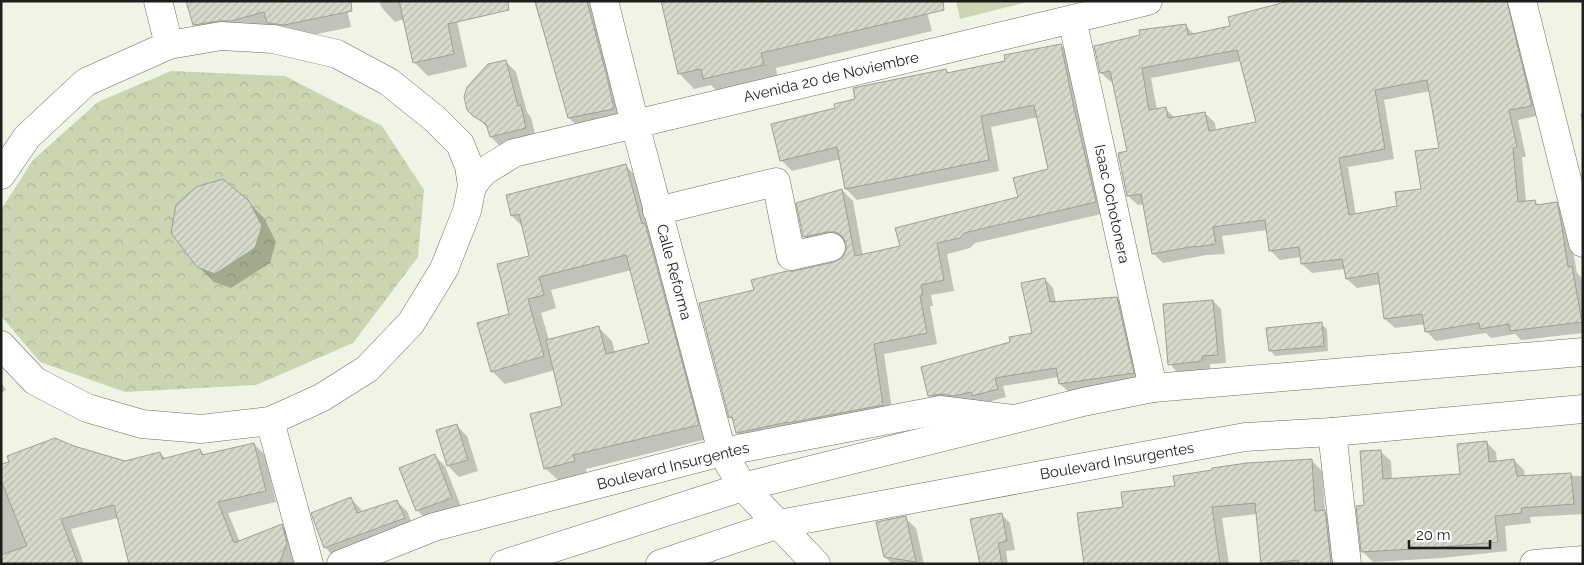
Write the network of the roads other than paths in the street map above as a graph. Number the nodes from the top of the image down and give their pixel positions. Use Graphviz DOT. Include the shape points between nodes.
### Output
graph roads {
  1 [pos="158,1"];
  2 [pos="604,1"];
  3 [pos="1148,1"];
  4 [pos="1522,1"];
  5 [pos="1072,19"];
  6 [pos="169,45"];
  7 [pos="635,124"];
  8 [pos="460,144"];
  9 [pos="514,154"];
  10 [pos="1,175"];
  11 [pos="472,186"];
  12 [pos="658,211"];
  13 [pos="1583,243"];
  14 [pos="831,247"];
  15 [pos="1,345"];
  16 [pos="1583,352"];
  17 [pos="1152,388"];
  18 [pos="1583,410"];
  19 [pos="1014,419"];
  20 [pos="270,421"];
  21 [pos="1332,432"];
  22 [pos="722,452"];
  23 [pos="743,487"];
  24 [pos="779,524"];
  25 [pos="1583,560"];
  26 [pos="309,564"];
  27 [pos="341,564"];
  28 [pos="504,564"];
  29 [pos="660,564"];
  30 [pos="816,564"];
  31 [pos="1347,564"];
  32 [pos="1534,564"];
  1 -- 6 [label="street"];
  2 -- 7 [label="street, Calle Reforma"];
  3 -- 5 [label="street, Avenida 20 de Noviembre"];
  4 -- 13 [label="street"];
  5 -- 7 [label="street, Avenida 20 de Noviembre"];
  5 -- 17 [label="street, Isaac Ochotonera"];
  6 -- 8 [label="street" via="221,36 264,38 337,54 389,82"];
  6 -- 10 [label="street" via="86,82 27,138"];
  7 -- 9 [label="street, Avenida 20 de Noviembre"];
  7 -- 12 [label="street, Calle Reforma"];
  8 -- 9 [label="street, Avenida 20 de Noviembre"];
  8 -- 11 [label="street" via="469,166"];
  9 -- 11 [label="street, Avenida 20 de Noviembre" via="483,172"];
  11 -- 20 [label="street" via="467,211 444,269 411,323 367,369 321,398"];
  12 -- 14 [label="street" via="776,182 791,256"];
  12 -- 22 [label="street, Calle Reforma"];
  15 -- 20 [label="street" via="35,381 88,408 142,424 201,429"];
  16 -- 17 [label="street, Boulevard Insurgentes"];
  17 -- 19 [label="street, Boulevard Insurgentes"];
  18 -- 21 [label="street, Boulevard Insurgentes"];
  19 -- 22 [label="street, Boulevard Insurgentes" via="940,410"];
  19 -- 23 [label="street, Boulevard Insurgentes"];
  20 -- 26 [label="street"];
  21 -- 24 [label="street, Boulevard Insurgentes" via="1245,438"];
  21 -- 31 [label="street"];
  22 -- 23 [label="street, Calle Reforma"];
  22 -- 27 [label="street, Boulevard Insurgentes" via="434,527"];
  23 -- 24 [label="street, Calle Reforma"];
  23 -- 28 [label="street, Boulevard Insurgentes"];
  24 -- 29 [label="street, Boulevard Insurgentes"];
  24 -- 30 [label="street, Calle Reforma"];
  25 -- 32 [label="street"];
}
